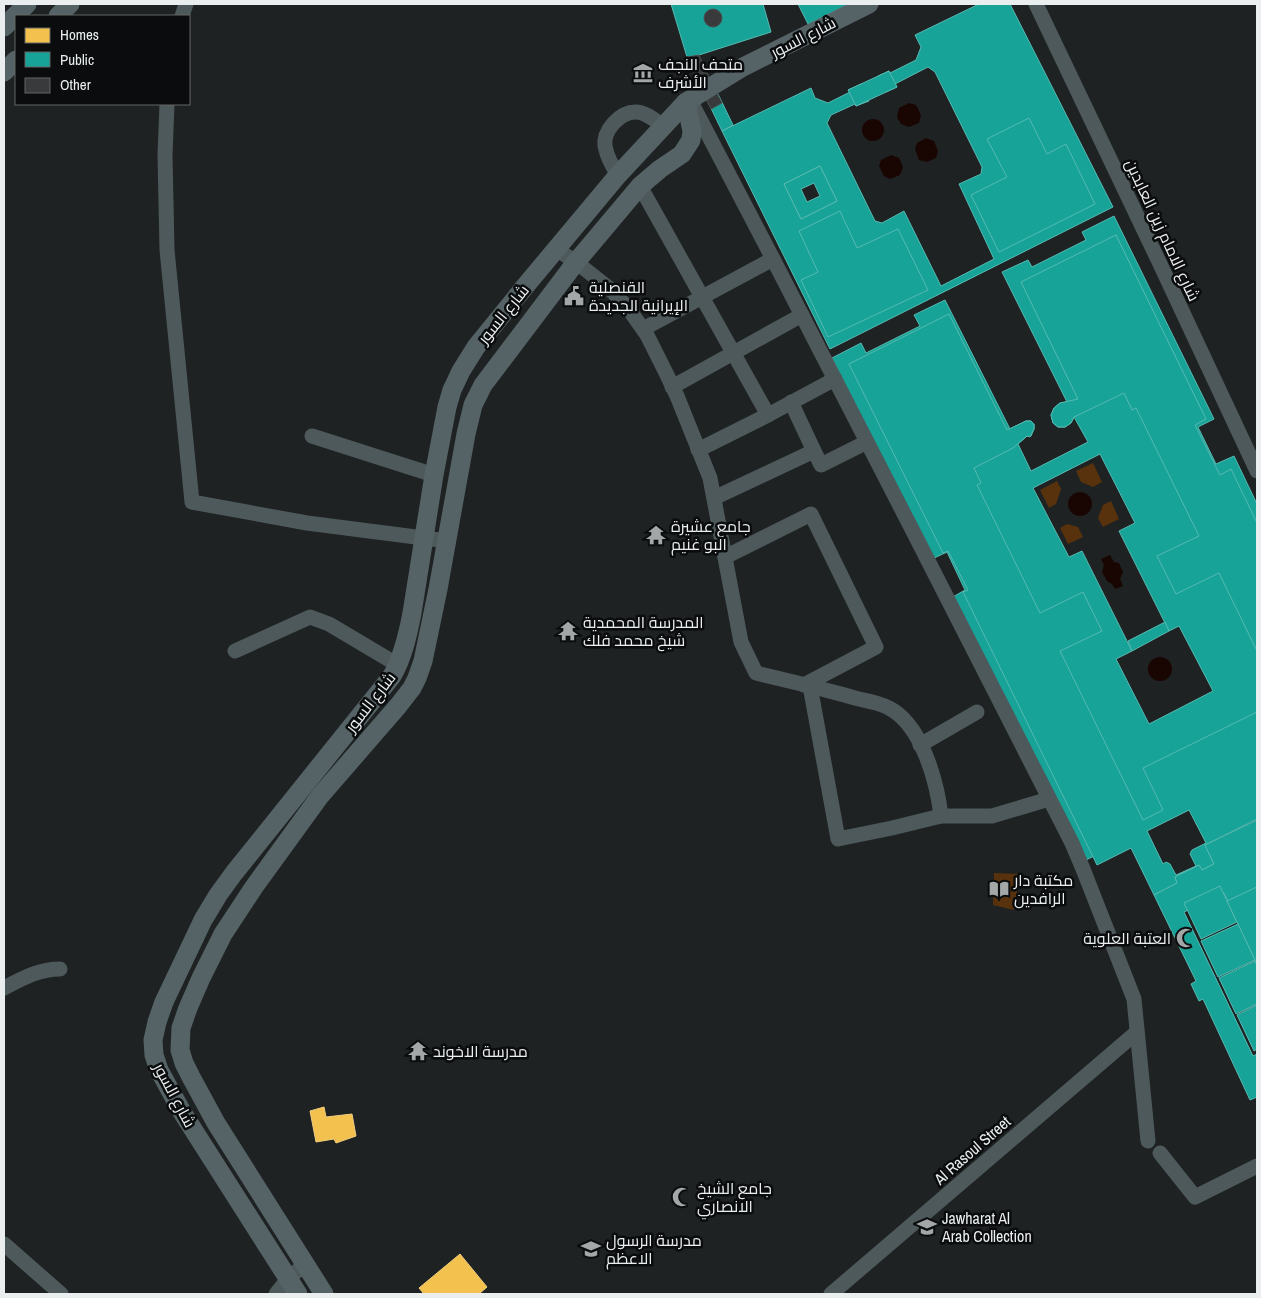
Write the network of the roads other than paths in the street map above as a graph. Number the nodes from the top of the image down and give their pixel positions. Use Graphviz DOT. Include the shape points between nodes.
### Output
graph roads {
  1 [pos="27,4"];
  2 [pos="70,4"];
  3 [pos="869,4"];
  4 [pos="1036,4"];
  5 [pos="16,15"];
  6 [pos="59,15"];
  7 [pos="15,16"];
  8 [pos="4,27"];
  9 [pos="15,61"];
  10 [pos="4,72"];
  11 [pos="688,101"];
  12 [pos="167,105"];
  13 [pos="663,126"];
  14 [pos="618,175"];
  15 [pos="640,186"];
  16 [pos="556,249"];
  17 [pos="773,259"];
  18 [pos="576,262"];
  19 [pos="702,297"];
  20 [pos="802,315"];
  21 [pos="643,329"];
  22 [pos="733,353"];
  23 [pos="834,379"];
  24 [pos="672,387"];
  25 [pos="791,402"];
  26 [pos="768,415"];
  27 [pos="312,436"];
  28 [pos="867,442"];
  29 [pos="698,450"];
  30 [pos="814,451"];
  31 [pos="1257,471"];
  32 [pos="434,476"];
  33 [pos="714,498"];
  34 [pos="424,538"];
  35 [pos="447,541"];
  36 [pos="725,557"];
  37 [pos="235,651"];
  38 [pos="398,665"];
  39 [pos="807,686"];
  40 [pos="977,712"];
  41 [pos="920,745"];
  42 [pos="1049,799"];
  43 [pos="941,816"];
  44 [pos="60,969"];
  45 [pos="4,988"];
  46 [pos="1137,1032"];
  47 [pos="1148,1142"];
  48 [pos="1160,1153"];
  49 [pos="1256,1168"];
  50 [pos="4,1244"];
  51 [pos="305,1264"];
  52 [pos="293,1287"];
  53 [pos="56,1292"];
  54 [pos="276,1294"];
  55 [pos="324,1294"];
  56 [pos="831,1294"];
  1 -- 5 [label="main road"];
  2 -- 6 [label="main road"];
  3 -- 11 [label="main road, شارع السور" via="743,67"];
  4 -- 31 [label="street, شارع الامام زين العابدين"];
  7 -- 8 [label="main road"];
  9 -- 10 [label="main road"];
  11 -- 13 [label="main road, شارع السور"];
  11 -- 15 [label="main road, شارع السور" via="692,132 687,148"];
  11 -- 17 [label="street"];
  12 -- 34 [label="street" via="167,250 192,502 307,523"];
  13 -- 14 [label="main road, شارع السور"];
  13 -- 14 [label="street" via="636,112 624,115 612,124 605,145 609,161"];
  14 -- 16 [label="main road, شارع السور"];
  15 -- 18 [label="main road, شارع السور"];
  15 -- 19 [label="street"];
  16 -- 18 [label="street"];
  16 -- 32 [label="main road, شارع السور" via="476,348 462,371 447,407"];
  17 -- 19 [label="street"];
  17 -- 20 [label="street"];
  18 -- 21 [label="street" via="610,289"];
  18 -- 35 [label="main road, شارع السور" via="483,385 473,405"];
  19 -- 21 [label="street"];
  19 -- 22 [label="street"];
  20 -- 22 [label="street"];
  20 -- 23 [label="street"];
  21 -- 24 [label="street"];
  22 -- 24 [label="street"];
  22 -- 26 [label="street"];
  23 -- 25 [label="street"];
  23 -- 28 [label="street"];
  24 -- 29 [label="street"];
  25 -- 26 [label="street"];
  25 -- 30 [label="street"];
  26 -- 29 [label="street"];
  27 -- 32 [label="street"];
  28 -- 30 [label="street" via="821,465"];
  28 -- 42 [label="street"];
  29 -- 33 [label="street" via="710,478"];
  30 -- 33 [label="street"];
  32 -- 34 [label="main road, شارع السور"];
  33 -- 36 [label="street"];
  34 -- 35 [label="street"];
  34 -- 38 [label="main road, شارع السور" via="408,633"];
  35 -- 51 [label="main road, شارع السور" via="424,653 412,688 320,796 254,887 223,934 200,978 181,1028 180,1050 191,1077 216,1123"];
  36 -- 39 [label="street" via="741,642 756,672"];
  36 -- 39 [label="street" via="811,514 876,646"];
  37 -- 38 [label="street" via="310,616"];
  38 -- 52 [label="main road, شارع السور" via="218,895 182,961 164,1002 153,1040 159,1070 182,1112"];
  39 -- 41 [label="street" via="888,707 905,721"];
  39 -- 43 [label="street" via="838,839"];
  40 -- 41 [label="street"];
  41 -- 43 [label="street" via="931,770"];
  42 -- 43 [label="street" via="992,816"];
  42 -- 46 [label="street" via="1072,843 1134,999"];
  44 -- 45 [label="street" via="30,975"];
  46 -- 47 [label="street"];
  46 -- 56 [label="street, Al Rasoul Street"];
  48 -- 49 [label="street" via="1194,1197"];
  50 -- 53 [label="street"];
  51 -- 52 [label="street"];
  51 -- 55 [label="main road, شارع السور"];
  52 -- 54 [label="street"];
}
